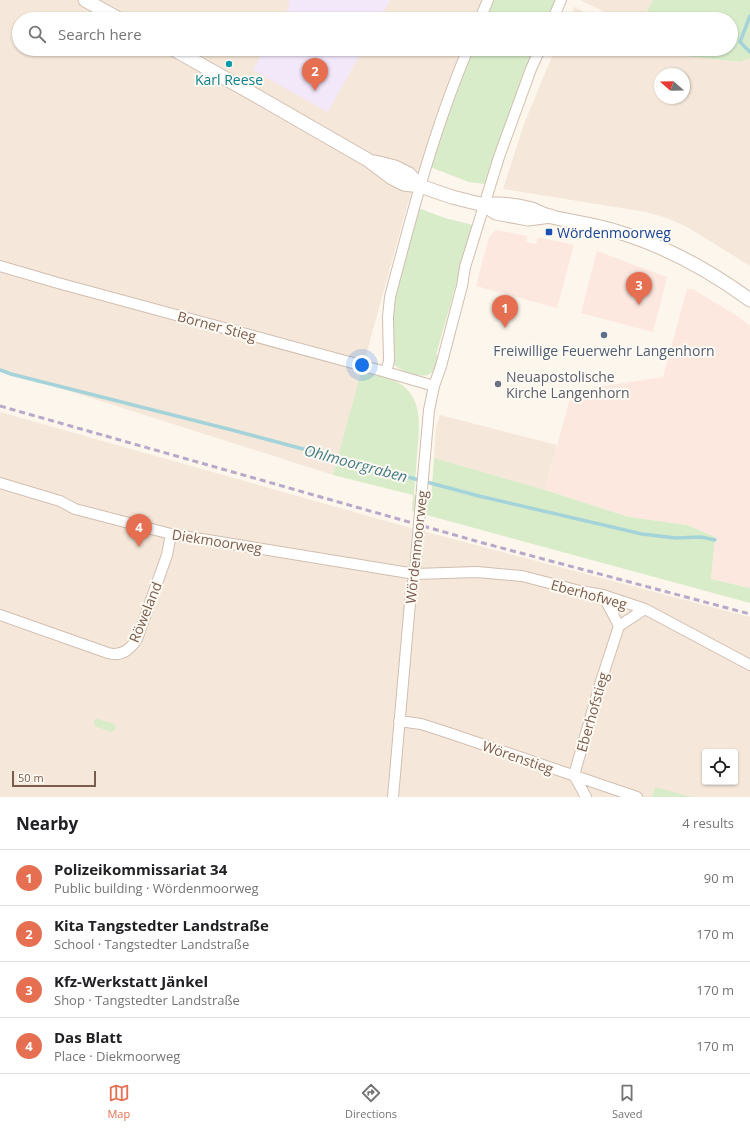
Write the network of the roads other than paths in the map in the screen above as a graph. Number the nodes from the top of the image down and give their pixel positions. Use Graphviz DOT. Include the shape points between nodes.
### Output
graph roads {
  1 [pos="85,0"];
  2 [pos="488,0"];
  3 [pos="561,0"];
  4 [pos="106,12"];
  5 [pos="483,12"];
  6 [pos="556,12"];
  7 [pos="185,56"];
  8 [pos="465,56"];
  9 [pos="537,56"];
  10 [pos="420,186"];
  11 [pos="484,205"];
  12 [pos="0,266"];
  13 [pos="750,300"];
  14 [pos="386,372"];
  15 [pos="434,386"];
  16 [pos="0,483"];
  17 [pos="171,534"];
  18 [pos="415,574"];
  19 [pos="603,595"];
  20 [pos="645,609"];
  21 [pos="0,615"];
  22 [pos="619,626"];
  23 [pos="750,665"];
  24 [pos="399,722"];
  25 [pos="574,775"];
  26 [pos="393,797"];
  27 [pos="586,797"];
  28 [pos="637,797"];
  1 -- 4 [label="street"];
  2 -- 5 [label="street"];
  3 -- 6 [label="street"];
  7 -- 10 [label="street" via="368,160 395,167 409,174"];
  8 -- 10 [label="street" via="451,89"];
  9 -- 11 [label="street, Wördenmoorweg"];
  10 -- 11 [label="street"];
  10 -- 14 [label="street" via="390,297 389,361"];
  11 -- 13 [label="street" via="498,203 531,209 646,242 699,267"];
  11 -- 15 [label="street, Wördenmoorweg"];
  12 -- 14 [label="street, Borner Stieg"];
  14 -- 15 [label="street, Borner Stieg"];
  15 -- 18 [label="street, Wördenmoorweg, bridge" via="429,410"];
  16 -- 17 [label="street, Diekmoorweg" via="60,501 75,509"];
  17 -- 18 [label="street, Diekmoorweg"];
  17 -- 21 [label="street, Röweland" via="167,555 137,639 124,652 108,653"];
  18 -- 19 [label="street, Eberhofweg" via="477,572 522,576"];
  18 -- 24 [label="street, Wördenmoorweg" via="411,591"];
  19 -- 20 [label="street, Eberhofweg"];
  19 -- 22 [label="street"];
  20 -- 22 [label="street"];
  20 -- 23 [label="street, Eberhofweg"];
  22 -- 25 [label="street, Eberhofstieg"];
  24 -- 25 [label="street, Wörenstieg" via="421,724 442,730"];
  24 -- 26 [label="street, Wördenmoorweg"];
  25 -- 27 [label="street"];
  25 -- 28 [label="street, Wörenstieg"];
}
